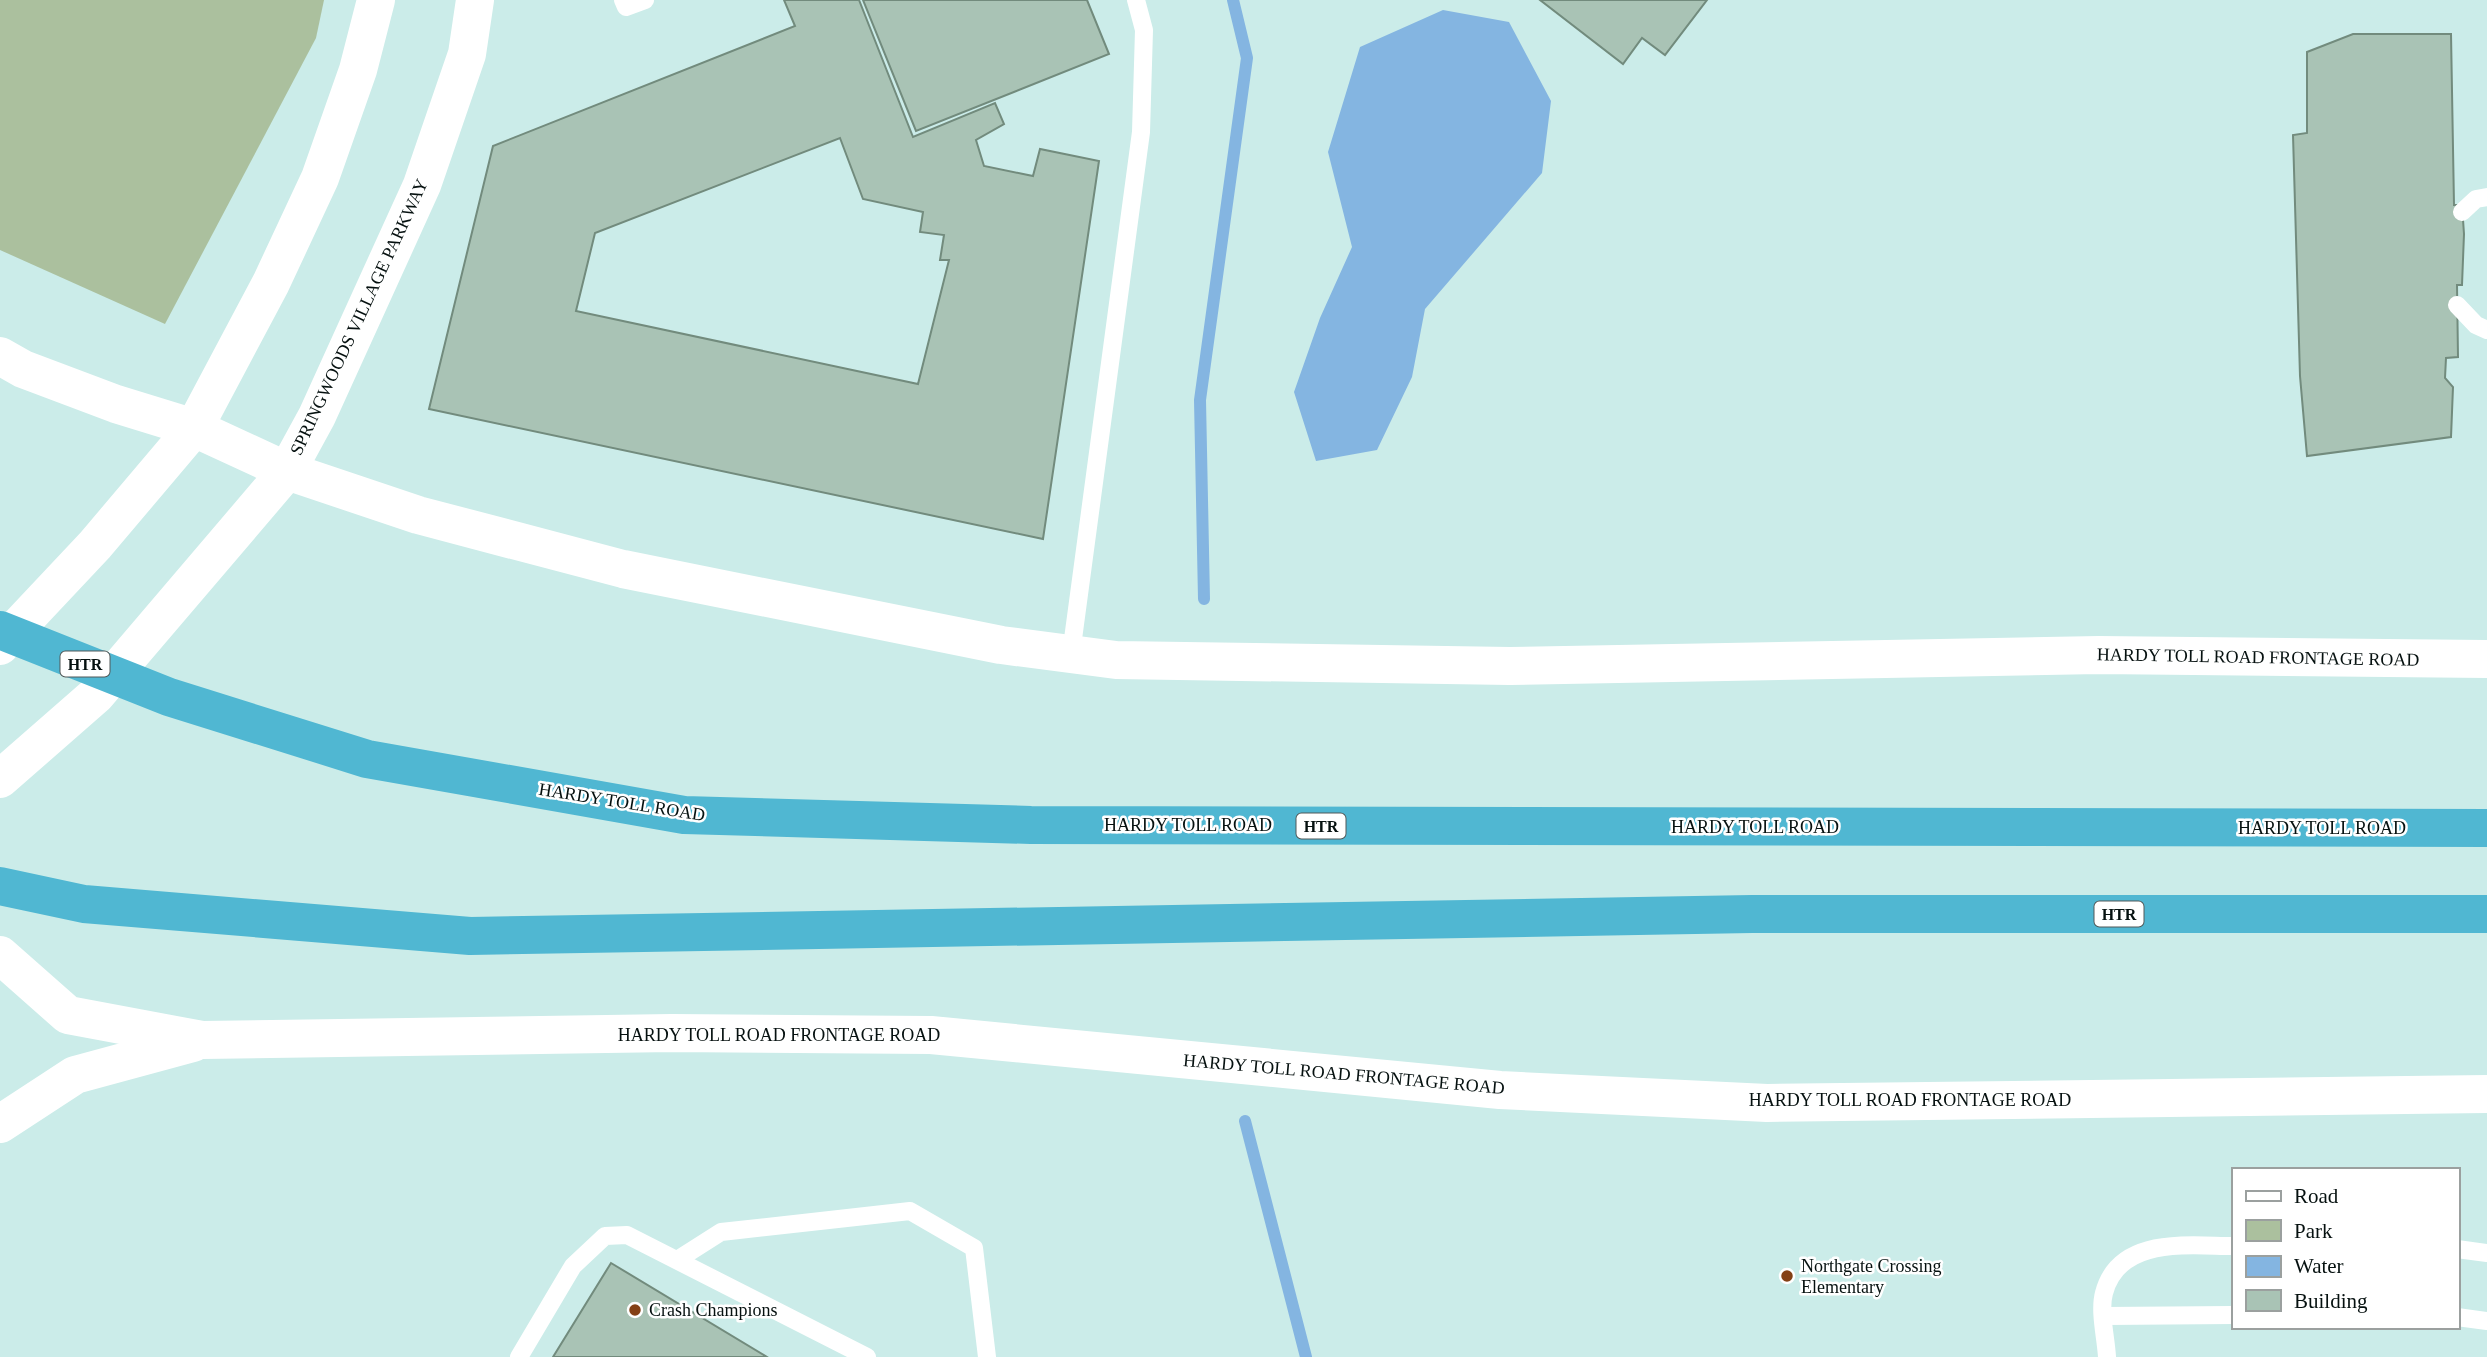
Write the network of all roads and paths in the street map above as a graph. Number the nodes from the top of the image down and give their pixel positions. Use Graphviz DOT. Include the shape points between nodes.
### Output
graph roads {
  1 [pos="376,0"];
  2 [pos="475,0"];
  3 [pos="623,0"];
  4 [pos="645,0"];
  5 [pos="1136,0"];
  6 [pos="2487,197"];
  7 [pos="2462,212"];
  8 [pos="2457,306"];
  9 [pos="2487,330"];
  10 [pos="0,356"];
  11 [pos="194,428"];
  12 [pos="288,471"];
  13 [pos="2,644"];
  14 [pos="1071,654"];
  15 [pos="2487,659"];
  16 [pos="0,779"];
  17 [pos="2487,828"];
  18 [pos="0,886"];
  19 [pos="2487,914"];
  20 [pos="0,954"];
  21 [pos="202,1040"];
  22 [pos="2487,1094"];
  23 [pos="0,1124"];
  24 [pos="2232,1246"];
  25 [pos="2459,1248"];
  26 [pos="2487,1253"];
  27 [pos="677,1260"];
  28 [pos="2232,1315"];
  29 [pos="2105,1316"];
  30 [pos="2459,1317"];
  31 [pos="2487,1321"];
  32 [pos="519,1357"];
  33 [pos="867,1357"];
  34 [pos="987,1357"];
  35 [pos="2107,1357"];
  1 -- 11 [label="main road" via="358,70 320,178 271,283"];
  2 -- 12 [label="main road, SPRINGWOODS VILLAGE PARKWAY" via="467,54 422,185"];
  3 -- 4 [label="lane" via="626,7"];
  5 -- 14 [label="lane" via="1144,30 1141,132"];
  6 -- 7 [label="lane" via="2476,198"];
  8 -- 9 [label="lane"];
  10 -- 11 [label="main road, HARDY TOLL ROAD FRONTAGE ROAD" via="116,404"];
  11 -- 12 [label="main road, HARDY TOLL ROAD FRONTAGE ROAD"];
  11 -- 13 [label="main road" via="122,515"];
  12 -- 14 [label="main road, HARDY TOLL ROAD FRONTAGE ROAD" via="418,515 623,569 1001,645"];
  12 -- 16 [label="main road, SPRINGWOODS VILLAGE PARKWAY" via="96,695"];
  13 -- 17 [label="highway, HARDY TOLL ROAD / HTR" via="367,760 684,815 1031,825"];
  14 -- 15 [label="main road, HARDY TOLL ROAD FRONTAGE ROAD" via="1116,660 1510,666 2099,655"];
  18 -- 19 [label="highway, HTR" via="84,904 470,936 1752,914"];
  20 -- 21 [label="main road" via="68,1015"];
  21 -- 22 [label="main road, HARDY TOLL ROAD FRONTAGE ROAD" via="672,1033 931,1035 1500,1090 1767,1103"];
  21 -- 23 [label="main road" via="75,1075"];
  24 -- 29 [label="lane" via="2168,1246 2138,1252 2116,1267 2103,1294"];
  25 -- 26 [label="lane"];
  27 -- 32 [label="lane" via="627,1234 605,1236 573,1266"];
  27 -- 33 [label="lane"];
  27 -- 34 [label="lane" via="721,1232 910,1211 974,1248"];
  28 -- 29 [label="lane"];
  29 -- 35 [label="lane"];
  30 -- 31 [label="lane"];
}
